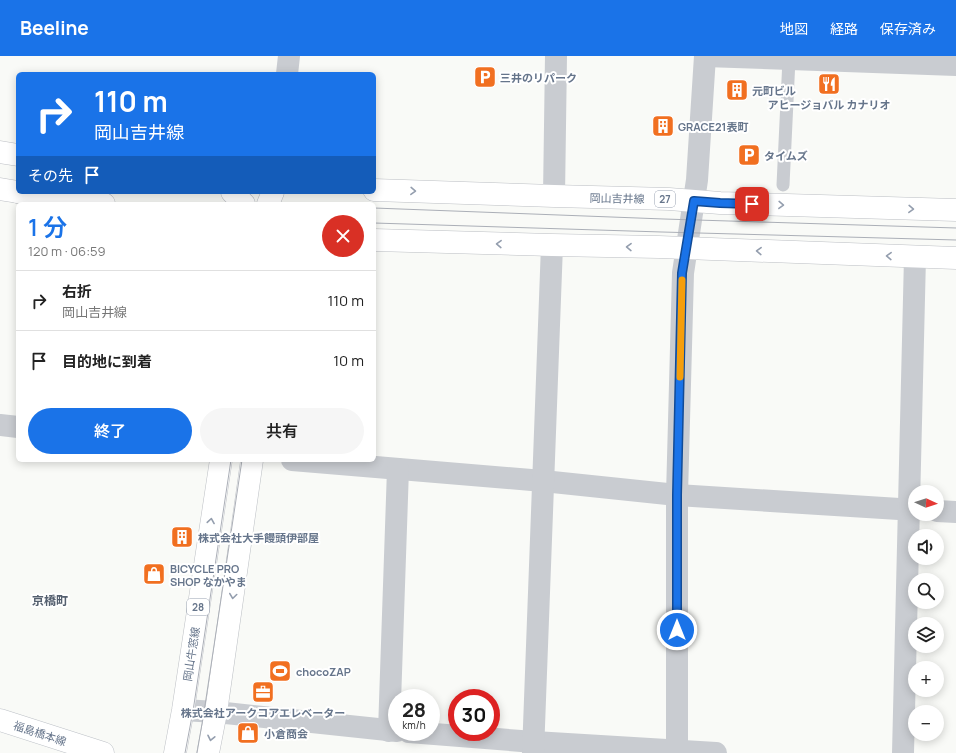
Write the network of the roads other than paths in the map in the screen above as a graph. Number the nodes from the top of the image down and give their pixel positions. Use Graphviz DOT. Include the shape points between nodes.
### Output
graph roads {
  1 [pos="289,56"];
  2 [pos="556,56"];
  3 [pos="705,56"];
  4 [pos="792,58"];
  5 [pos="956,65"];
  6 [pos="287,72"];
  7 [pos="0,152"];
  8 [pos="16,155"];
  9 [pos="783,185"];
  10 [pos="0,189"];
  11 [pos="376,190"];
  12 [pos="16,192"];
  13 [pos="32,194"];
  14 [pos="234,194"];
  15 [pos="554,196"];
  16 [pos="694,201"];
  17 [pos="90,202"];
  18 [pos="242,202"];
  19 [pos="956,210"];
  20 [pos="376,240"];
  21 [pos="552,245"];
  22 [pos="686,248"];
  23 [pos="915,257"];
  24 [pos="956,258"];
  25 [pos="0,425"];
  26 [pos="16,427"];
  27 [pos="221,462"];
  28 [pos="252,462"];
  29 [pos="316,462"];
  30 [pos="398,469"];
  31 [pos="542,481"];
  32 [pos="912,485"];
  33 [pos="677,495"];
  34 [pos="908,510"];
  35 [pos="944,511"];
  36 [pos="956,512"];
  37 [pos="912,521"];
  38 [pos="398,689"];
  39 [pos="182,710"];
  40 [pos="216,712"];
  41 [pos="0,720"];
  42 [pos="388,730"];
  43 [pos="440,736"];
  44 [pos="533,747"];
  45 [pos="677,752"];
  46 [pos="103,753"];
  47 [pos="175,753"];
  48 [pos="208,753"];
  49 [pos="716,753"];
  50 [pos="903,753"];
  1 -- 6 [label="street"];
  2 -- 15 [label="street"];
  3 -- 4 [label="street"];
  3 -- 16 [label="street"];
  4 -- 5 [label="street"];
  4 -- 9 [label="lane"];
  7 -- 8 [label="main road"];
  10 -- 12 [label="main road"];
  11 -- 15 [label="main road, 岡山吉井線 / 27, one-way"];
  13 -- 17 [label="main road"];
  14 -- 18 [label="main road"];
  15 -- 16 [label="main road, 岡山吉井線 / 27"];
  16 -- 19 [label="main road, 岡山吉井線 / 27, one-way"];
  16 -- 22 [label="street"];
  21 -- 20 [label="main road, one-way"];
  22 -- 21 [label="main road, one-way"];
  21 -- 31 [label="street"];
  23 -- 22 [label="main road, one-way"];
  22 -- 33 [label="street" via="682,273"];
  23 -- 24 [label="main road"];
  23 -- 32 [label="street"];
  25 -- 26 [label="street"];
  39 -- 27 [label="main road, 岡山牛窓線 / 28, one-way"];
  28 -- 40 [label="main road, one-way"];
  29 -- 30 [label="street"];
  30 -- 31 [label="street"];
  30 -- 38 [label="street"];
  31 -- 33 [label="street"];
  31 -- 44 [label="street"];
  33 -- 34 [label="street"];
  33 -- 45 [label="street"];
  35 -- 36 [label="street"];
  37 -- 50 [label="street"];
  39 -- 40 [label="street"];
  39 -- 47 [label="main road, 岡山牛窓線 / 28"];
  40 -- 42 [label="street"];
  40 -- 48 [label="main road, one-way"];
  41 -- 46 [label="main road, 福島橋本線"];
  43 -- 44 [label="street"];
  44 -- 45 [label="street"];
  45 -- 49 [label="street"];
}
